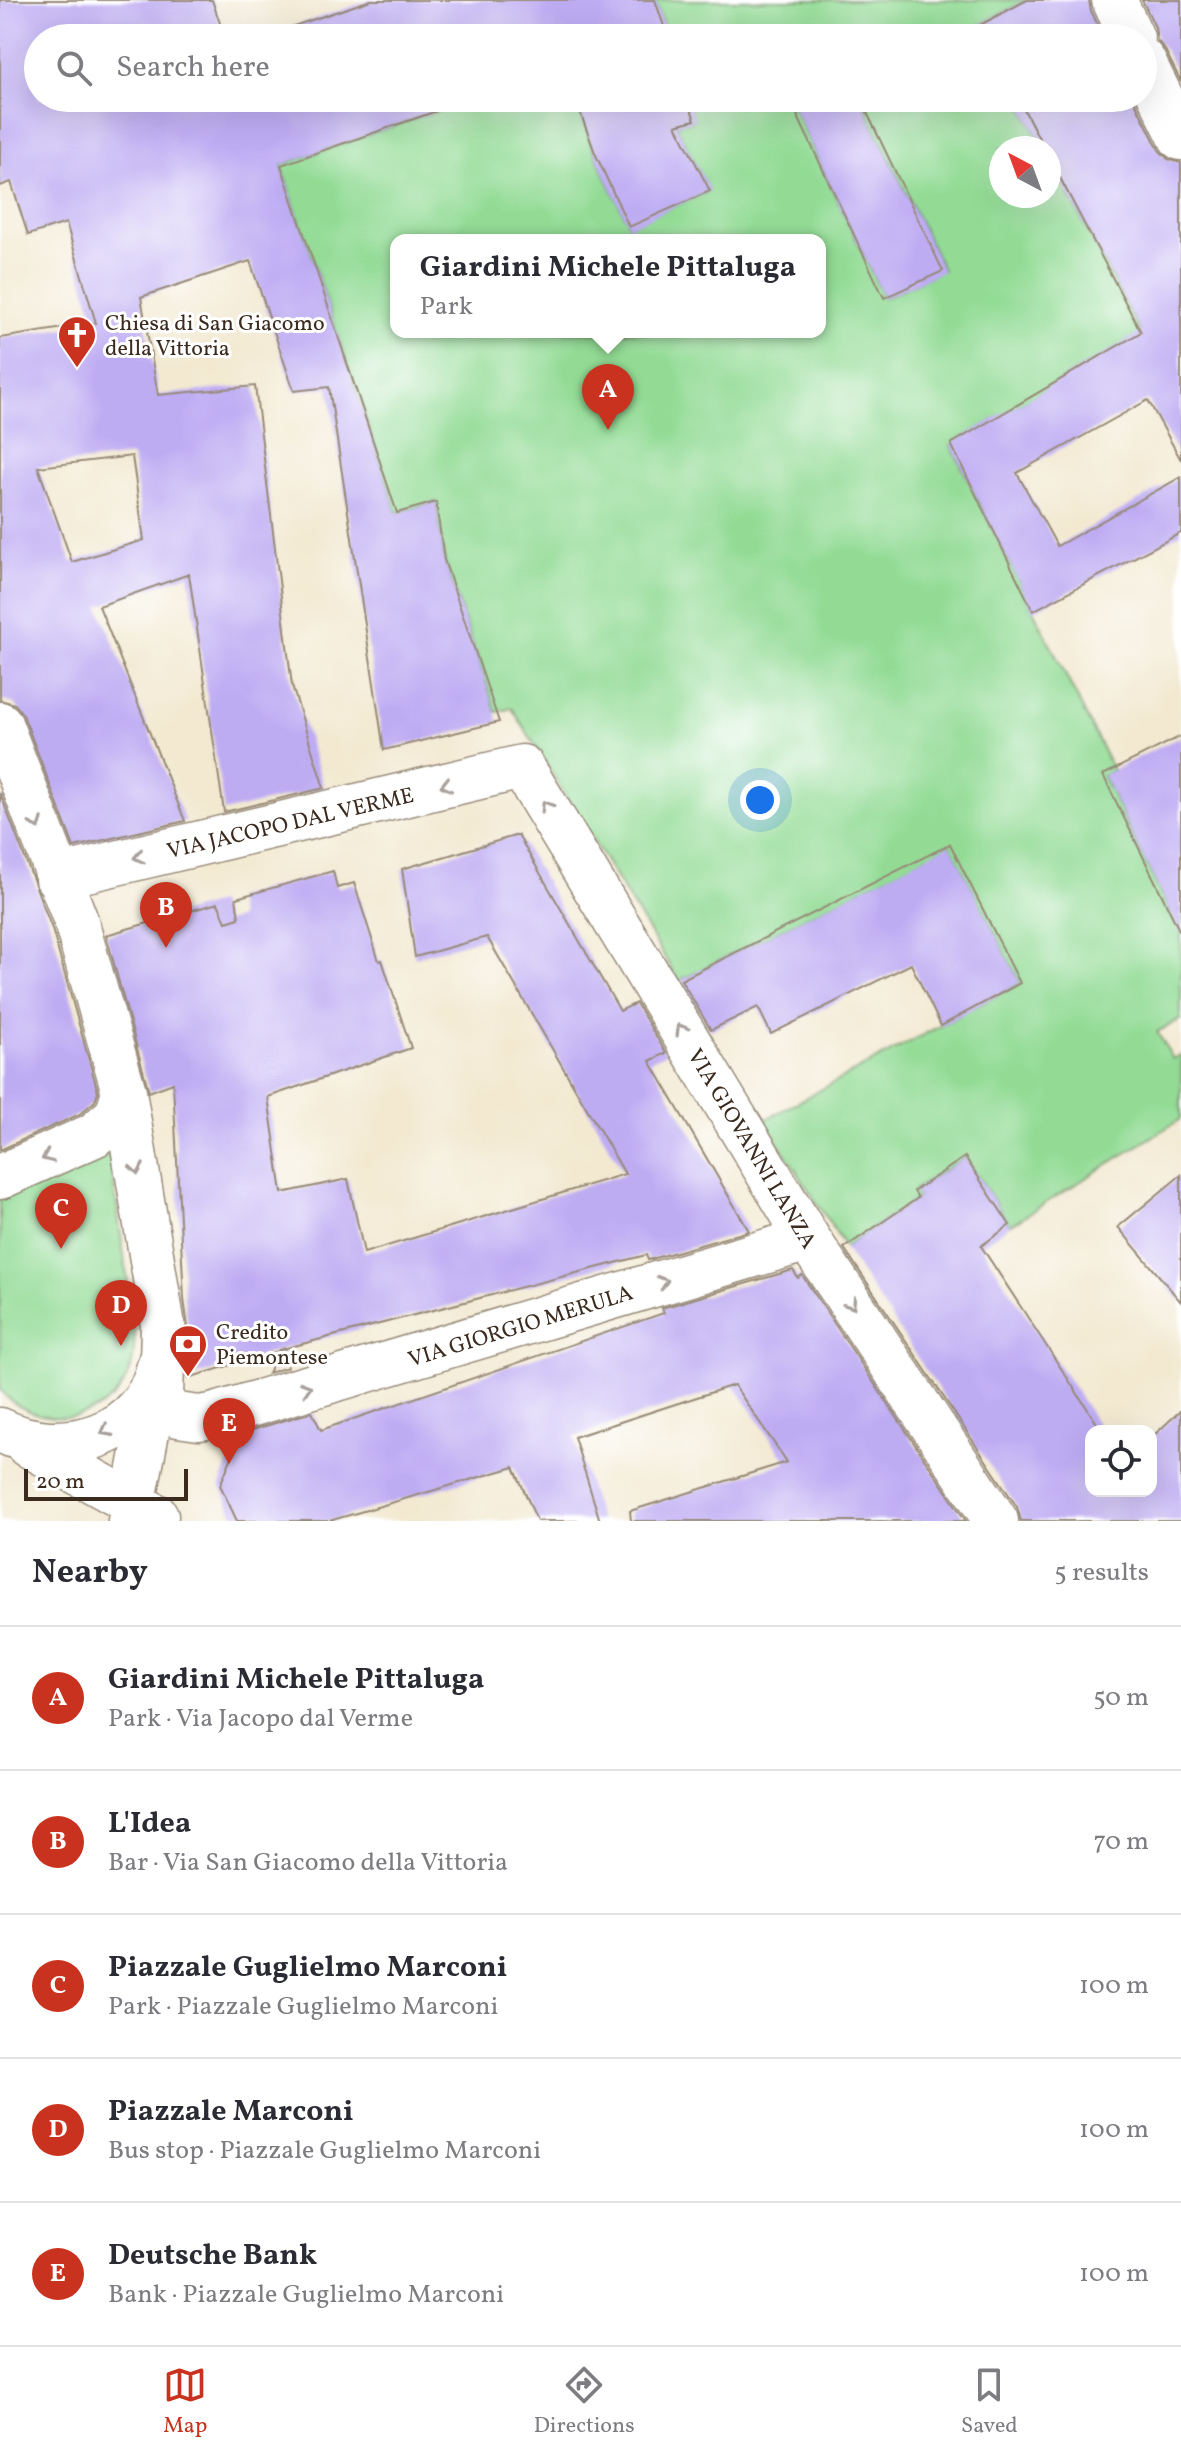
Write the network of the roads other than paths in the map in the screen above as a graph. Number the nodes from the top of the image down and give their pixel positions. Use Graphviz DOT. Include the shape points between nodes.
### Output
graph roads {
  1 [pos="1114,0"];
  2 [pos="1125,24"];
  3 [pos="1157,89"];
  4 [pos="1181,138"];
  5 [pos="0,724"];
  6 [pos="522,767"];
  7 [pos="57,877"];
  8 [pos="124,1092"];
  9 [pos="0,1177"];
  10 [pos="808,1239"];
  11 [pos="163,1348"];
  12 [pos="163,1403"];
  13 [pos="9,1435"];
  14 [pos="145,1515"];
  15 [pos="996,1521"];
  1 -- 2 [label="street"];
  3 -- 4 [label="street"];
  5 -- 7 [label="street, one-way"];
  6 -- 7 [label="street, VIA JACOPO DAL VERME, one-way"];
  10 -- 6 [label="street, VIA GIOVANNI LANZA, one-way"];
  7 -- 8 [label="street" via="76,921"];
  8 -- 9 [label="street, one-way" via="117,1115 94,1135"];
  8 -- 11 [label="street, one-way"];
  12 -- 10 [label="street, VIA GIORGIO MERULA, one-way" via="178,1415 212,1416"];
  10 -- 15 [label="street, VIA GIOVANNI LANZA, one-way"];
  11 -- 12 [label="street"];
  11 -- 13 [label="street, one-way" via="150,1389 122,1422 62,1445"];
  11 -- 14 [label="street"];
  12 -- 14 [label="street"];
  13 -- 14 [label="street"];
}
